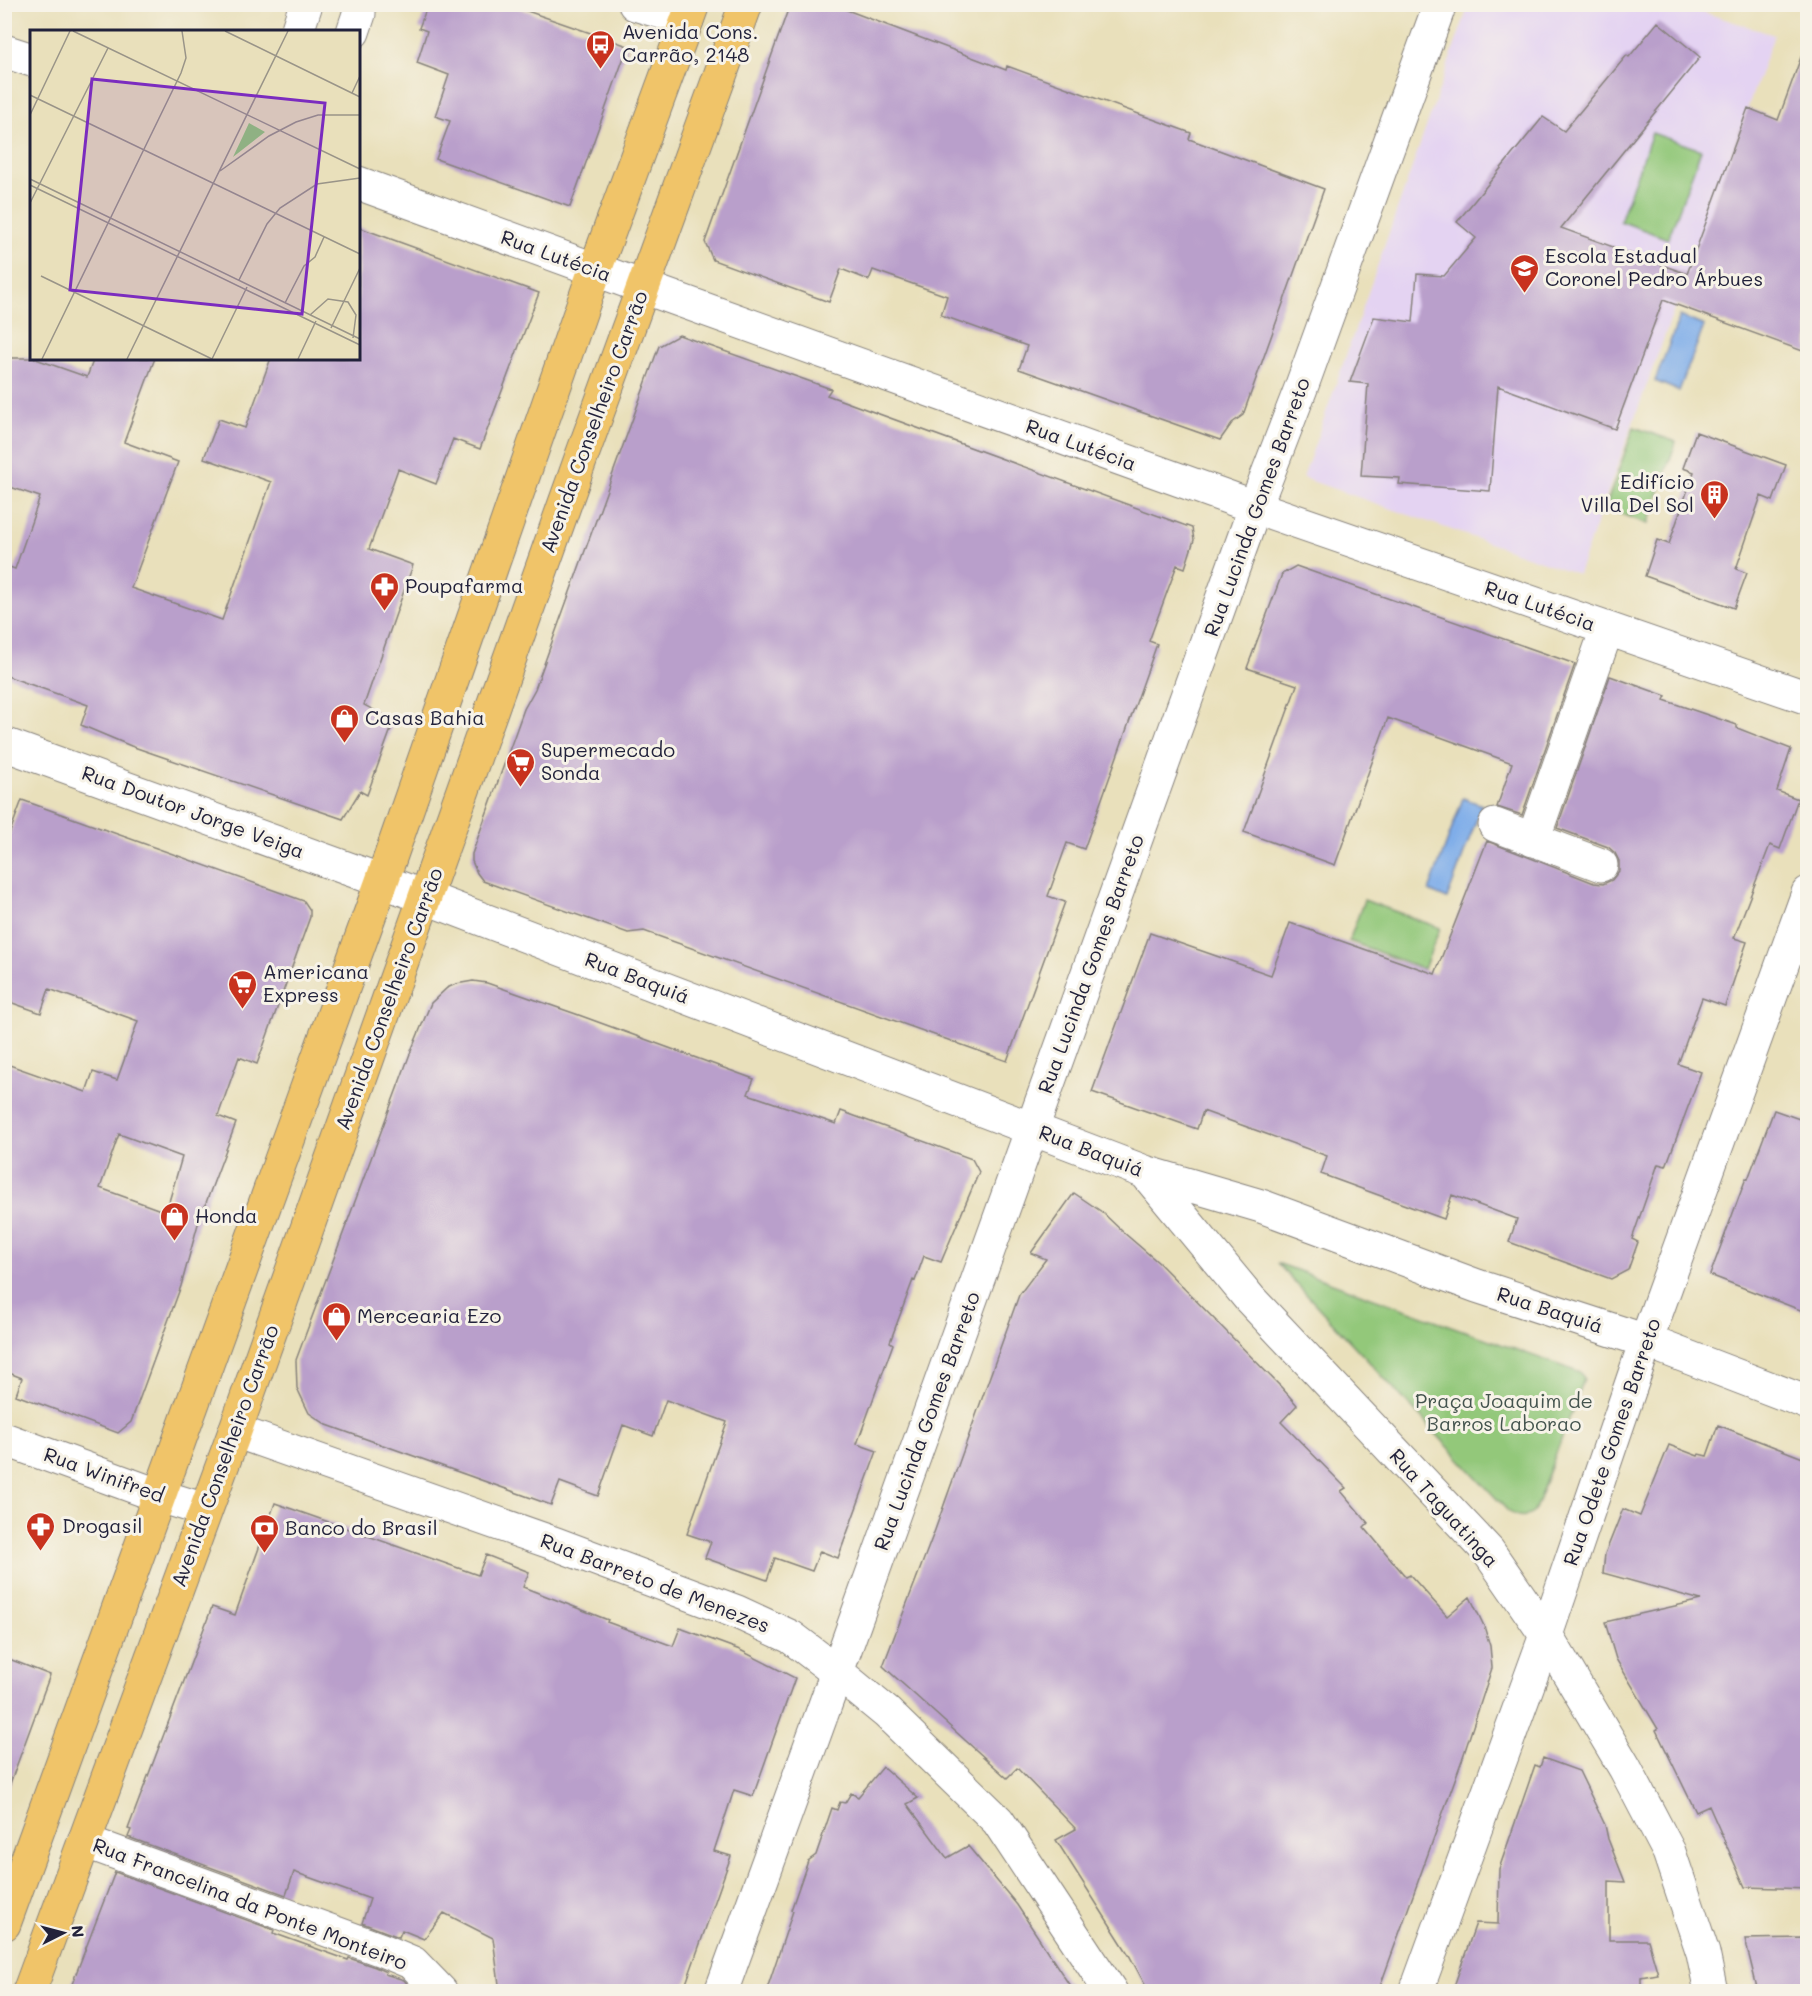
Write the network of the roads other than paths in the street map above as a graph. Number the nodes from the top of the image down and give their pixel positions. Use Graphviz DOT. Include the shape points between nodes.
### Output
graph roads {
  1 [pos="306,4"];
  2 [pos="359,4"];
  3 [pos="634,4"];
  4 [pos="746,4"];
  5 [pos="1440,4"];
  6 [pos="690,12"];
  7 [pos="298,30"];
  8 [pos="354,30"];
  9 [pos="4,51"];
  10 [pos="30,59"];
  11 [pos="360,184"];
  12 [pos="595,270"];
  13 [pos="643,287"];
  14 [pos="1255,507"];
  15 [pos="1606,628"];
  16 [pos="1808,698"];
  17 [pos="4,744"];
  18 [pos="1495,825"];
  19 [pos="1533,840"];
  20 [pos="1601,865"];
  21 [pos="382,880"];
  22 [pos="1808,893"];
  23 [pos="426,897"];
  24 [pos="1032,1129"];
  25 [pos="1145,1172"];
  26 [pos="1646,1341"];
  27 [pos="1808,1403"];
  28 [pos="235,1431"];
  29 [pos="4,1439"];
  30 [pos="160,1496"];
  31 [pos="205,1510"];
  32 [pos="1546,1635"];
  33 [pos="837,1672"];
  34 [pos="84,1841"];
  35 [pos="4,1924"];
  36 [pos="29,1992"];
  37 [pos="441,1992"];
  38 [pos="721,1992"];
  39 [pos="1111,1992"];
  40 [pos="1416,1992"];
  41 [pos="1711,1992"];
  1 -- 7 [label="street"];
  2 -- 8 [label="street"];
  3 -- 6 [label="street"];
  4 -- 13 [label="main road, Avenida Conselheiro Carrão"];
  5 -- 14 [label="street, Rua Lucinda Gomes Barreto"];
  6 -- 12 [label="main road"];
  9 -- 10 [label="street"];
  11 -- 12 [label="street, Rua Lutécia"];
  12 -- 13 [label="street, Rua Lutécia"];
  12 -- 21 [label="main road"];
  13 -- 14 [label="street, Rua Lutécia"];
  13 -- 23 [label="main road, Avenida Conselheiro Carrão"];
  14 -- 15 [label="street, Rua Lutécia"];
  14 -- 24 [label="street, Rua Lucinda Gomes Barreto"];
  15 -- 16 [label="street, Rua Lutécia"];
  15 -- 19 [label="street"];
  17 -- 21 [label="street, Rua Doutor Jorge Veiga"];
  18 -- 19 [label="street"];
  19 -- 20 [label="street"];
  21 -- 23 [label="street, Rua Baquiá"];
  21 -- 30 [label="main road"];
  22 -- 26 [label="street, Rua Odete Gomes Barreto"];
  23 -- 24 [label="street, Rua Baquiá"];
  23 -- 28 [label="main road, Avenida Conselheiro Carrão"];
  24 -- 25 [label="street, Rua Baquiá"];
  24 -- 33 [label="street, Rua Lucinda Gomes Barreto"];
  25 -- 26 [label="street, Rua Baquiá" via="1261,1206 1477,1286"];
  25 -- 32 [label="street, Rua Taguatinga" via="1250,1299 1488,1551"];
  26 -- 27 [label="street, Rua Baquiá"];
  26 -- 32 [label="street, Rua Odete Gomes Barreto"];
  28 -- 31 [label="main road, Avenida Conselheiro Carrão"];
  28 -- 33 [label="street, Rua Barreto de Menezes" via="737,1612 791,1637"];
  29 -- 30 [label="street, Rua Winifred"];
  30 -- 31 [label="street, Rua Winifred"];
  30 -- 35 [label="main road"];
  31 -- 34 [label="main road, Avenida Conselheiro Carrão"];
  32 -- 40 [label="street, Rua Odete Gomes Barreto"];
  32 -- 41 [label="street, Rua Taguatinga" via="1625,1768 1669,1852 1703,1953"];
  33 -- 38 [label="street, Rua Lucinda Gomes Barreto"];
  33 -- 39 [label="street, Rua Barreto de Menezes" via="887,1713 998,1821"];
  34 -- 36 [label="main road, Avenida Conselheiro Carrão"];
  34 -- 37 [label="street, Rua Francelina da Ponte Monteiro" via="382,1950 413,1964"];
}
